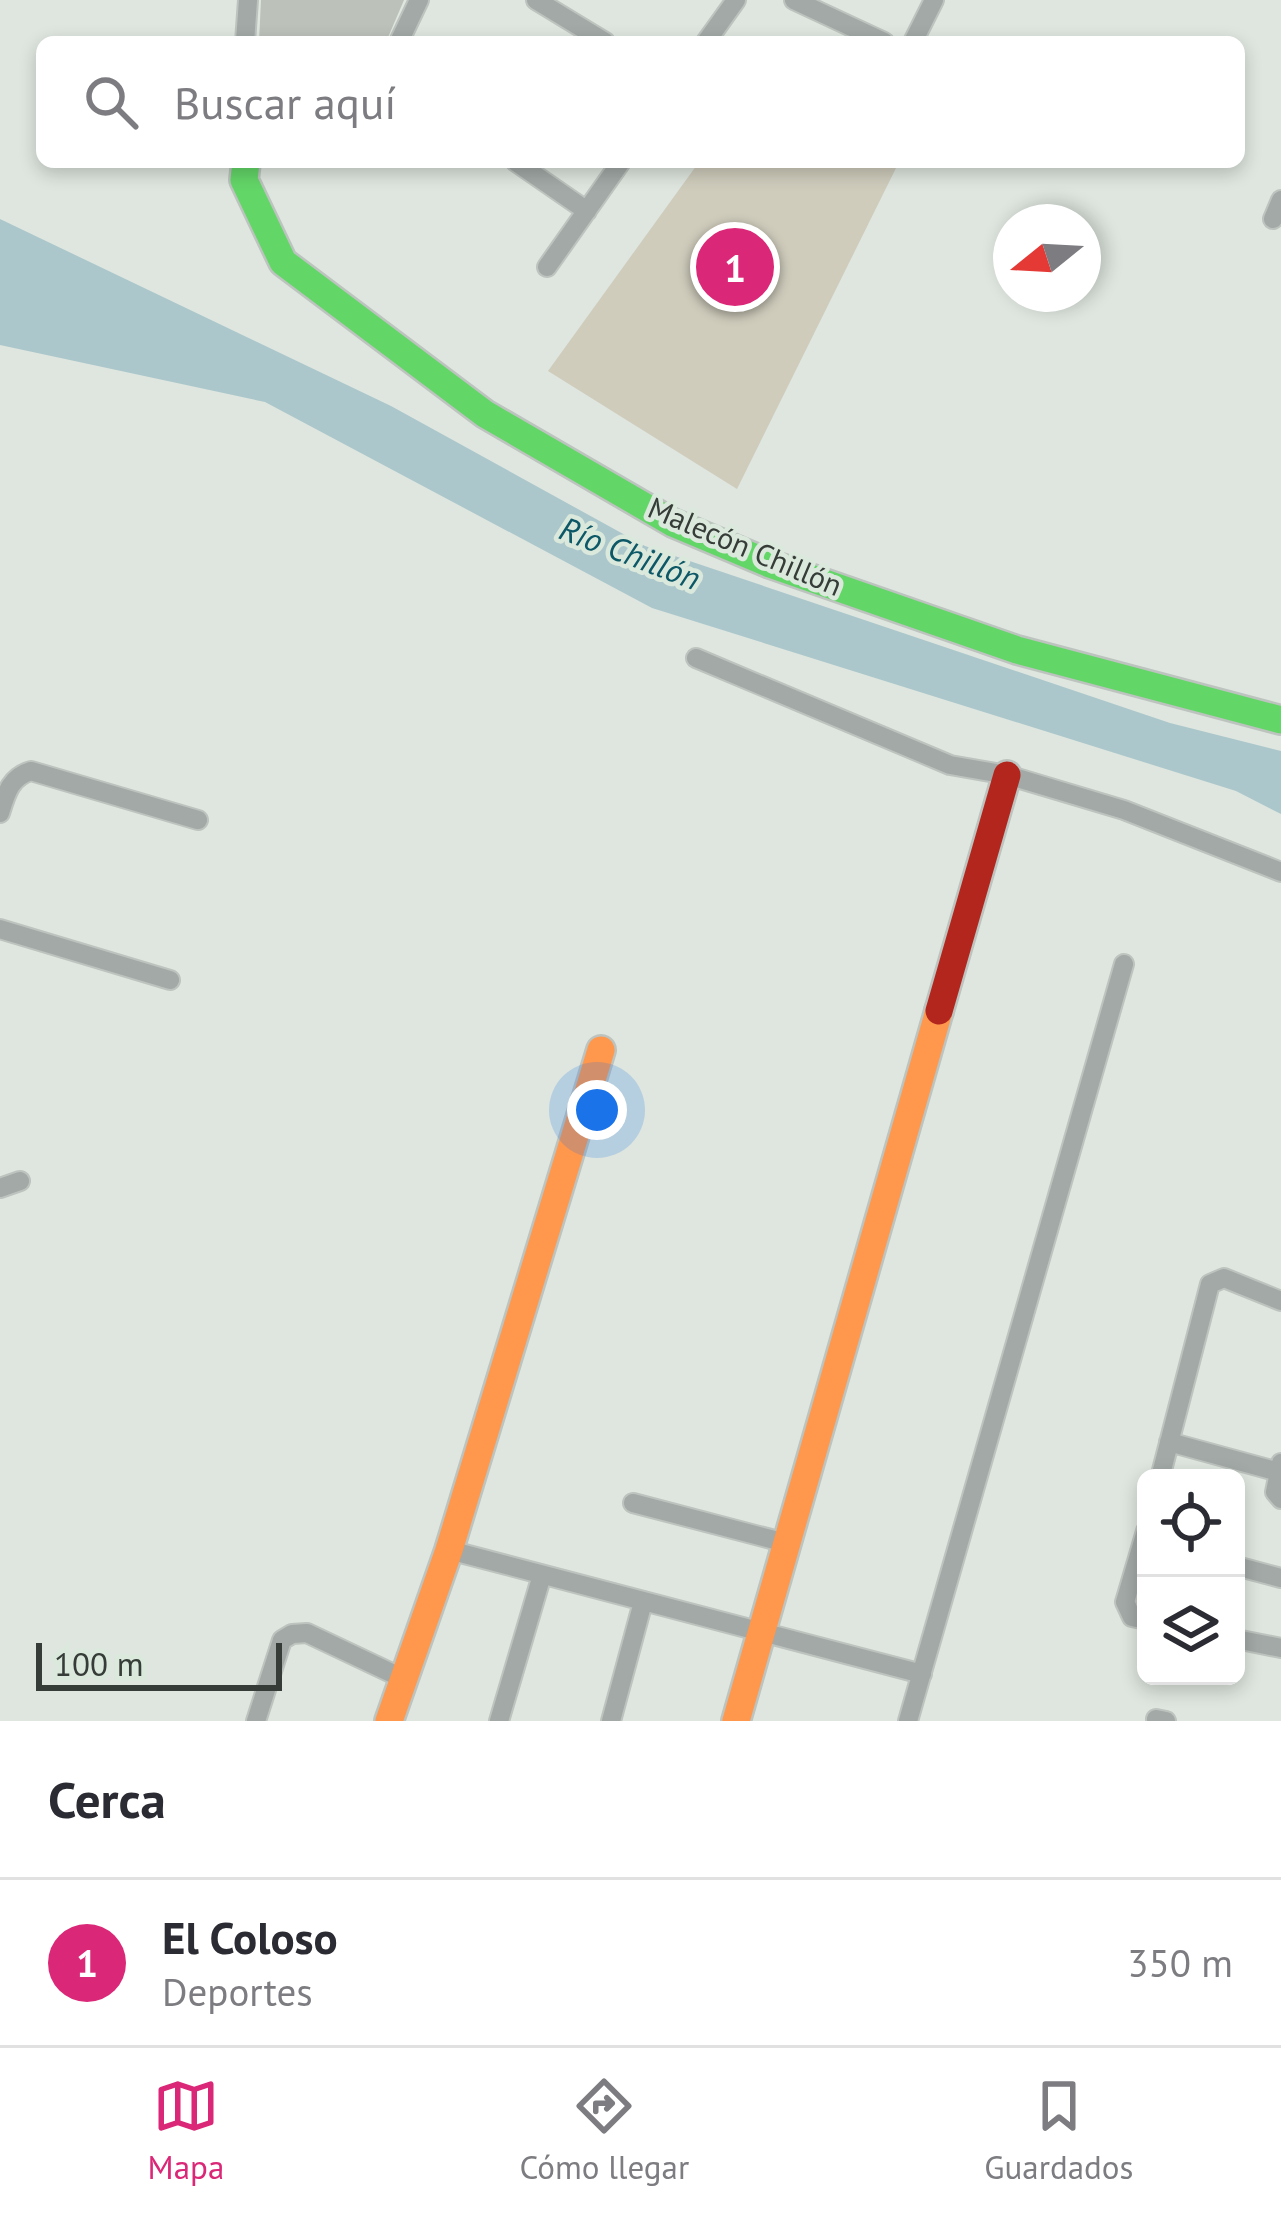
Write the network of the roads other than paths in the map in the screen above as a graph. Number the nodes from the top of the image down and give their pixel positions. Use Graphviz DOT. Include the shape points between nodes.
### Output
graph roads {
  1 [pos="248,0"];
  2 [pos="419,0"];
  3 [pos="536,0"];
  4 [pos="736,0"];
  5 [pos="794,0"];
  6 [pos="934,0"];
  7 [pos="245,36"];
  8 [pos="402,36"];
  9 [pos="581,36"];
  10 [pos="710,36"];
  11 [pos="871,36"];
  12 [pos="916,36"];
  13 [pos="525,168"];
  14 [pos="617,168"];
  15 [pos="245,171"];
  16 [pos="587,211"];
  17 [pos="547,267"];
  18 [pos="696,658"];
  19 [pos="1281,720"];
  20 [pos="1007,775"];
  21 [pos="0,813"];
  22 [pos="198,820"];
  23 [pos="1281,872"];
  24 [pos="0,929"];
  25 [pos="1124,964"];
  26 [pos="170,980"];
  27 [pos="601,1050"];
  28 [pos="20,1181"];
  29 [pos="0,1188"];
  30 [pos="1281,1301"];
  31 [pos="1169,1442"];
  32 [pos="1280,1468"];
  33 [pos="1162,1469"];
  34 [pos="1281,1499"];
  35 [pos="633,1502"];
  36 [pos="787,1543"];
  37 [pos="449,1550"];
  38 [pos="1137,1565"];
  39 [pos="1245,1569"];
  40 [pos="542,1575"];
  41 [pos="1281,1578"];
  42 [pos="643,1602"];
  43 [pos="1137,1618"];
  44 [pos="761,1634"];
  45 [pos="1245,1641"];
  46 [pos="1281,1648"];
  47 [pos="922,1674"];
  48 [pos="404,1679"];
  49 [pos="256,1721"];
  50 [pos="389,1721"];
  51 [pos="500,1721"];
  52 [pos="611,1721"];
  53 [pos="736,1721"];
  54 [pos="908,1721"];
  1 -- 7 [label="street"];
  2 -- 8 [label="street"];
  3 -- 9 [label="street"];
  4 -- 10 [label="street"];
  5 -- 11 [label="street"];
  6 -- 12 [label="street"];
  13 -- 16 [label="street"];
  14 -- 16 [label="street"];
  15 -- 19 [label="street, Malecón Chillón" via="283,262 485,414 674,524 1017,650"];
  16 -- 17 [label="street"];
  18 -- 20 [label="street" via="950,765"];
  20 -- 23 [label="street" via="1124,810"];
  20 -- 36 [label="street"];
  21 -- 22 [label="street" via="7,791 31,771"];
  24 -- 26 [label="street"];
  25 -- 47 [label="street"];
  27 -- 37 [label="street"];
  28 -- 29 [label="street"];
  30 -- 31 [label="street" via="1223,1278 1210,1285"];
  31 -- 32 [label="street"];
  31 -- 33 [label="street"];
  32 -- 34 [label="street"];
  35 -- 36 [label="street"];
  36 -- 44 [label="street"];
  37 -- 40 [label="street"];
  37 -- 48 [label="street"];
  38 -- 43 [label="street" via="1125,1602"];
  39 -- 41 [label="street"];
  40 -- 42 [label="street"];
  40 -- 51 [label="street"];
  42 -- 44 [label="street"];
  42 -- 52 [label="street"];
  44 -- 47 [label="street"];
  44 -- 53 [label="street"];
  45 -- 46 [label="street"];
  47 -- 54 [label="street"];
  48 -- 49 [label="street" via="307,1633 292,1634 282,1640"];
  48 -- 50 [label="street"];
}
